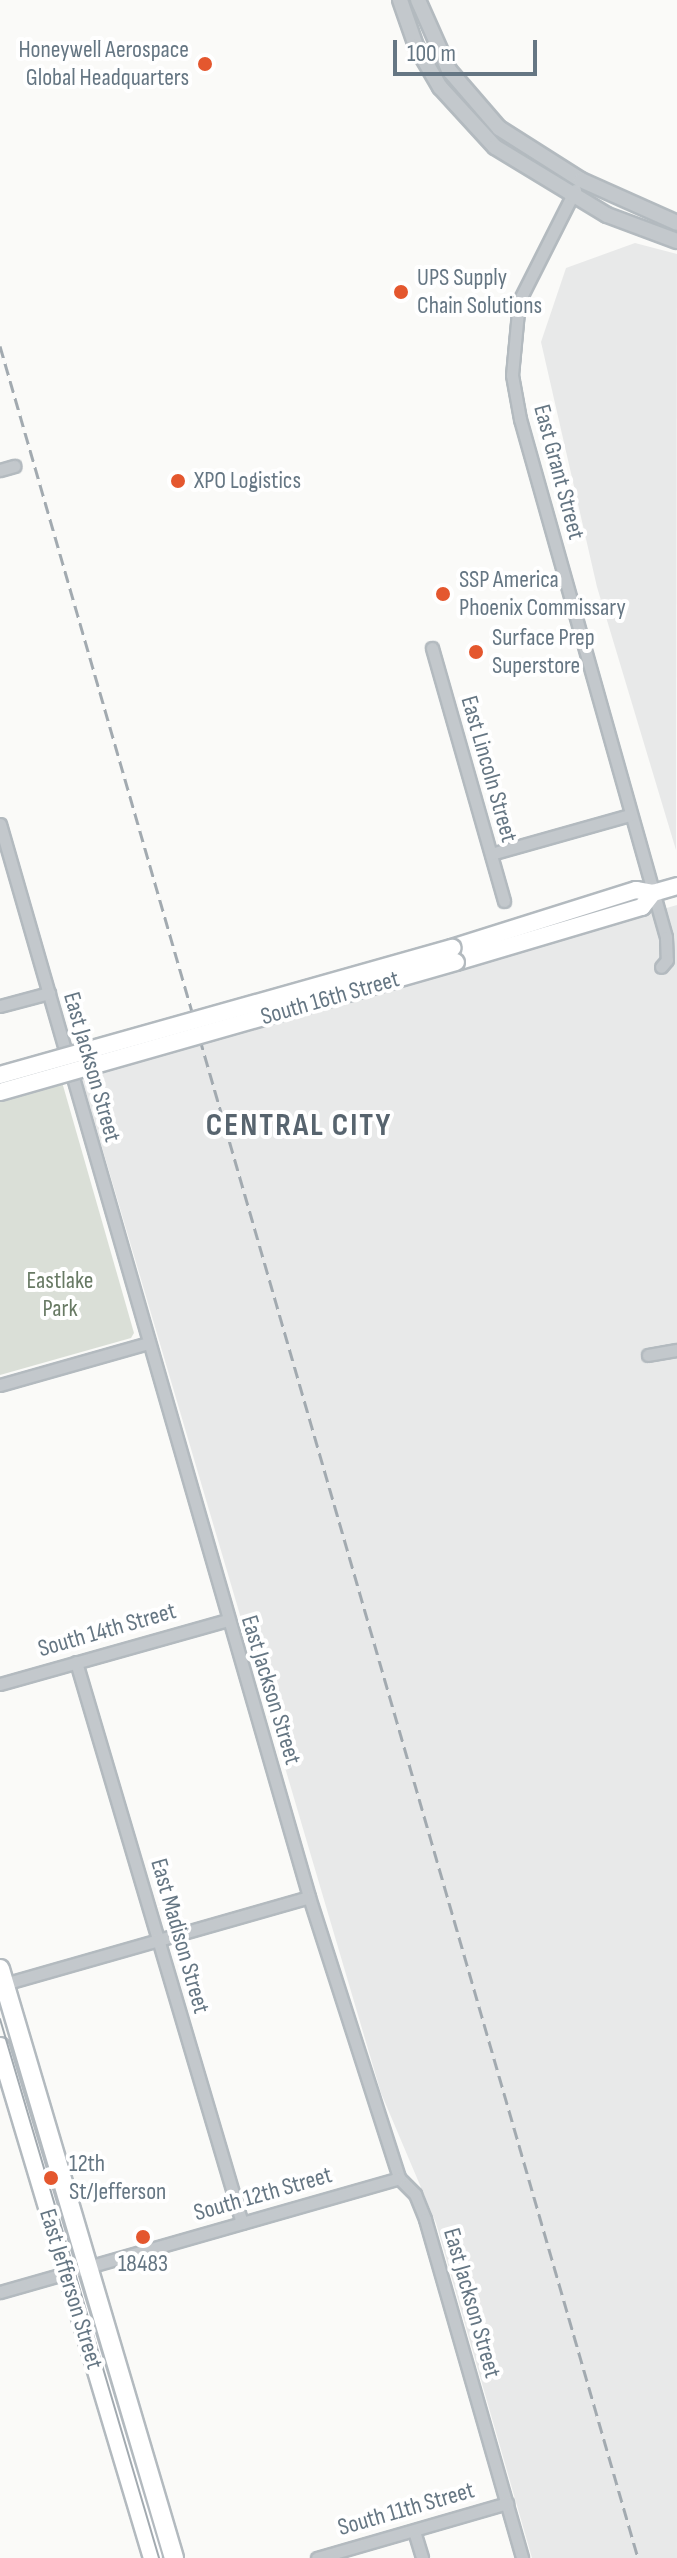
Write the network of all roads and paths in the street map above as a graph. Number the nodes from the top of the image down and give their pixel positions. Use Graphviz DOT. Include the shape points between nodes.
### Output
graph roads {
  1 [pos="400,0"];
  2 [pos="418,0"];
  3 [pos="458,111"];
  4 [pos="507,135"];
  5 [pos="581,180"];
  6 [pos="572,196"];
  7 [pos="677,223"];
  8 [pos="677,241"];
  9 [pos="14,466"];
  10 [pos="0,470"];
  11 [pos="432,648"];
  12 [pos="630,815"];
  13 [pos="0,824"];
  14 [pos="491,854"];
  15 [pos="677,886"];
  16 [pos="653,893"];
  17 [pos="504,901"];
  18 [pos="454,955"];
  19 [pos="661,967"];
  20 [pos="49,993"];
  21 [pos="0,1006"];
  22 [pos="0,1075"];
  23 [pos="0,1092"];
  24 [pos="148,1343"];
  25 [pos="677,1350"];
  26 [pos="648,1355"];
  27 [pos="0,1385"];
  28 [pos="227,1620"];
  29 [pos="76,1662"];
  30 [pos="0,1684"];
  31 [pos="309,1897"];
  32 [pos="158,1940"];
  33 [pos="2,1976"];
  34 [pos="0,2047"];
  35 [pos="399,2178"];
  36 [pos="242,2223"];
  37 [pos="88,2268"];
  38 [pos="66,2274"];
  39 [pos="0,2292"];
  40 [pos="136,2431"];
  41 [pos="507,2503"];
  42 [pos="144,2529"];
  43 [pos="414,2531"];
  44 [pos="153,2558"];
  45 [pos="174,2558"];
  46 [pos="317,2558"];
  47 [pos="422,2558"];
  48 [pos="522,2558"];
  1 -- 3 [label="street" via="424,61"];
  2 -- 4 [label="street" via="449,70"];
  3 -- 4 [label="street"];
  3 -- 6 [label="street" via="501,152"];
  4 -- 5 [label="street"];
  5 -- 6 [label="street, East Grant Street"];
  5 -- 7 [label="street"];
  6 -- 8 [label="street" via="625,224"];
  6 -- 12 [label="street, East Grant Street" via="519,301 512,375"];
  9 -- 10 [label="street"];
  11 -- 14 [label="street, East Lincoln Street"];
  12 -- 14 [label="street"];
  12 -- 16 [label="street, East Grant Street"];
  13 -- 20 [label="street, East Jackson Street"];
  14 -- 17 [label="street, East Lincoln Street"];
  15 -- 16 [label="main road, South 16th Street"];
  16 -- 18 [label="main road, South 16th Street" via="642,907"];
  16 -- 19 [label="street, East Grant Street" via="668,947"];
  18 -- 22 [label="main road, South 16th Street, bridge"];
  18 -- 23 [label="main road, South 16th Street, bridge"];
  20 -- 21 [label="street"];
  20 -- 24 [label="street, East Jackson Street"];
  24 -- 27 [label="street"];
  24 -- 28 [label="street, East Jackson Street"];
  25 -- 26 [label="street"];
  28 -- 29 [label="street, South 14th Street"];
  28 -- 31 [label="street, East Jackson Street"];
  29 -- 30 [label="street, South 14th Street"];
  29 -- 32 [label="street, East Madison Street"];
  31 -- 32 [label="street"];
  31 -- 35 [label="street, East Jackson Street"];
  32 -- 33 [label="street"];
  32 -- 36 [label="street, East Madison Street"];
  33 -- 37 [label="main road, East Jefferson Street"];
  34 -- 38 [label="main road, East Jefferson Street"];
  35 -- 36 [label="street, South 12th Street"];
  35 -- 41 [label="street, East Jackson Street" via="415,2194 425,2219"];
  36 -- 37 [label="street, South 12th Street"];
  37 -- 38 [label="street, South 12th Street"];
  37 -- 40 [label="main road, East Jefferson Street"];
  38 -- 39 [label="street, South 12th Street"];
  38 -- 42 [label="main road, East Jefferson Street"];
  40 -- 42 [label="main road, East Jefferson Street"];
  40 -- 45 [label="main road, East Jefferson Street"];
  41 -- 43 [label="street, South 11th Street"];
  41 -- 48 [label="street, East Jackson Street"];
  42 -- 44 [label="main road, East Jefferson Street"];
  43 -- 46 [label="street, South 11th Street"];
  43 -- 47 [label="street"];
}
